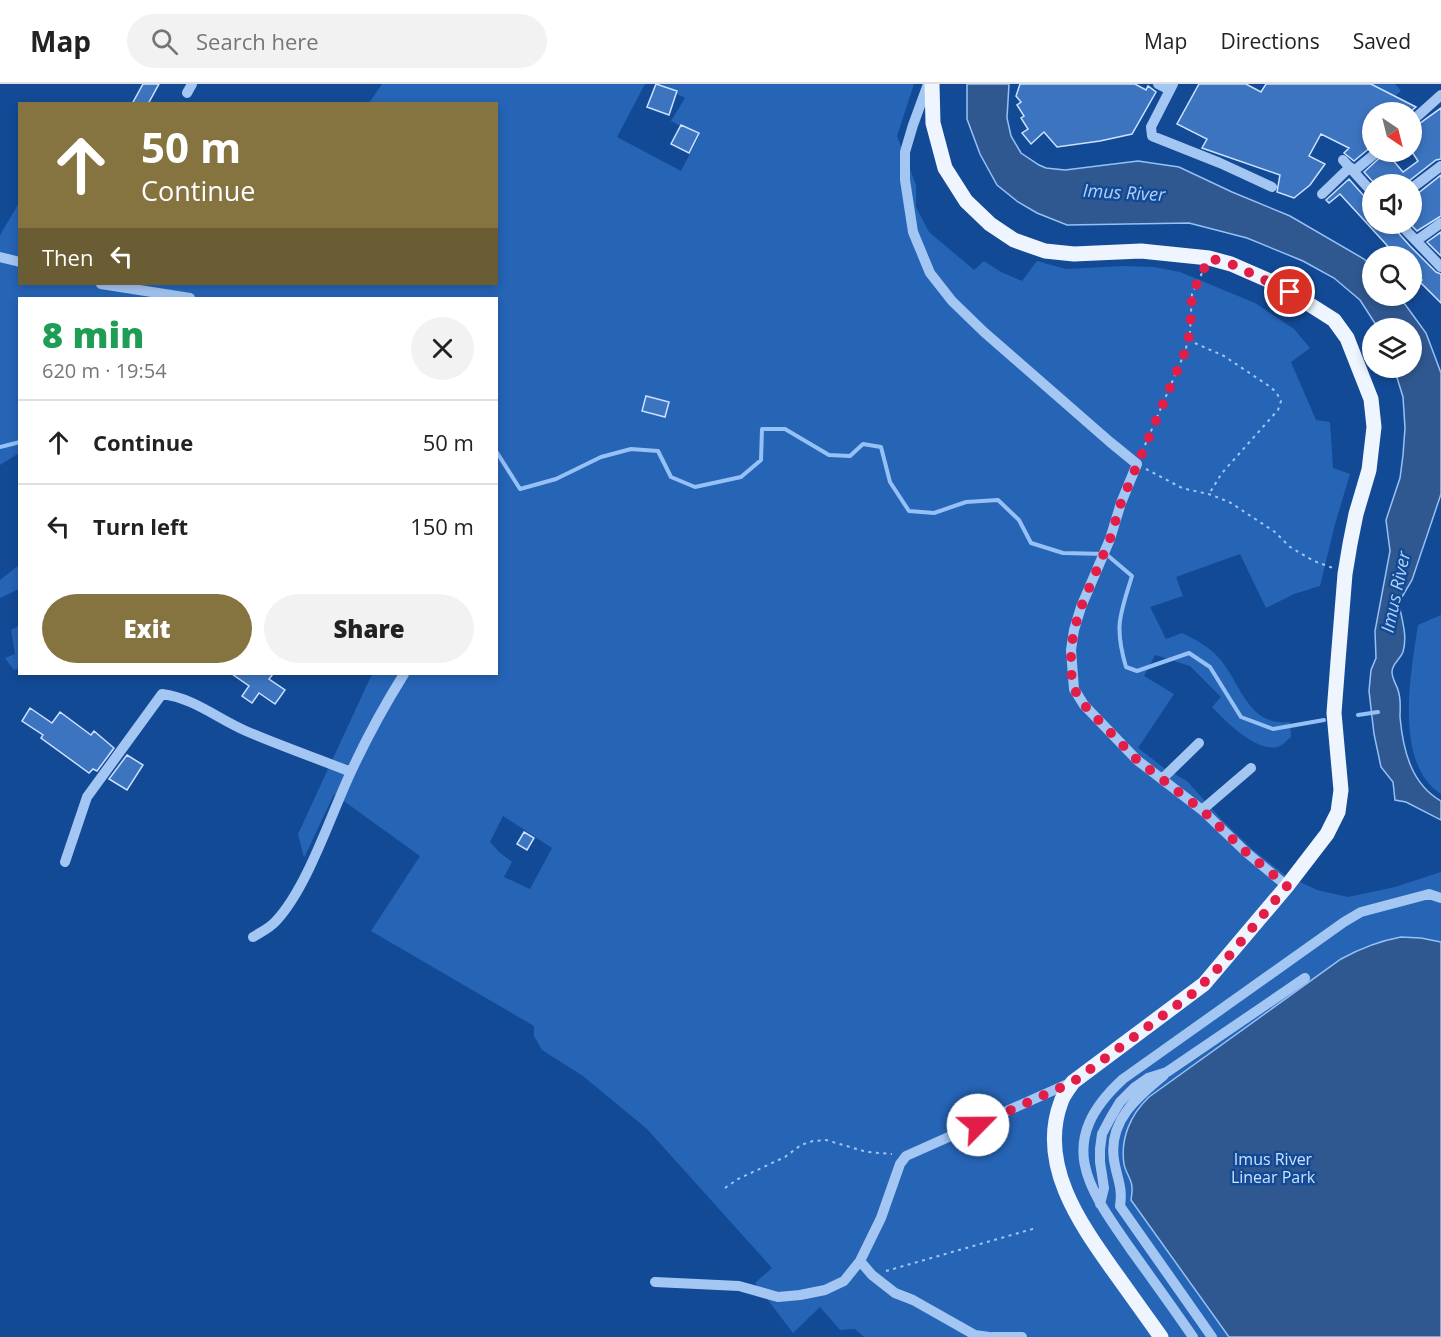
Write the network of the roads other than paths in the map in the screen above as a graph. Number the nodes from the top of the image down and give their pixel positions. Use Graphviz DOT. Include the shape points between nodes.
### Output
graph roads {
  1 [pos="930,84"];
  2 [pos="1158,84"];
  3 [pos="1171,87"];
  4 [pos="1441,95"];
  5 [pos="1422,112"];
  6 [pos="1362,160"];
  7 [pos="1349,166"];
  8 [pos="1441,166"];
  9 [pos="1422,180"];
  10 [pos="1362,181"];
  11 [pos="1272,187"];
  12 [pos="1322,194"];
  13 [pos="1441,223"];
  14 [pos="1409,234"];
  15 [pos="1416,241"];
  16 [pos="0,257"];
  17 [pos="18,262"];
  18 [pos="1441,267"];
  19 [pos="107,285"];
  20 [pos="184,297"];
  21 [pos="403,675"];
  22 [pos="1199,743"];
  23 [pos="1251,768"];
  24 [pos="351,772"];
  25 [pos="1163,778"];
  26 [pos="1202,810"];
  27 [pos="65,862"];
  28 [pos="1287,886"];
  29 [pos="1441,898"];
  30 [pos="253,937"];
  31 [pos="1305,978"];
  32 [pos="1167,1072"];
  33 [pos="1073,1082"];
  34 [pos="1100,1204"];
  35 [pos="860,1261"];
  36 [pos="655,1282"];
  37 [pos="991,1337"];
  38 [pos="1022,1337"];
  39 [pos="1161,1337"];
  40 [pos="1193,1337"];
  41 [pos="1212,1337"];
  1 -- 25 [label="street" via="913,125 906,152 905,180 914,232 930,273 984,332 1137,464 1074,630 1071,672 1074,689 1084,705 1137,760"];
  1 -- 28 [label="main road" via="933,123 945,168 966,201 1014,240 1045,251 1141,251 1231,264 1302,298 1334,320 1347,338 1371,399 1374,426 1370,471 1356,514 1345,574 1334,713 1340,781 1338,812 1327,834"];
  2 -- 3 [label="street"];
  3 -- 11 [label="street" via="1151,127 1152,136"];
  4 -- 5 [label="street"];
  6 -- 7 [label="street"];
  7 -- 10 [label="street"];
  7 -- 12 [label="street"];
  8 -- 9 [label="street"];
  13 -- 15 [label="street"];
  14 -- 15 [label="street"];
  15 -- 18 [label="street"];
  16 -- 17 [label="street"];
  19 -- 20 [label="street"];
  21 -- 24 [label="street"];
  22 -- 25 [label="street"];
  23 -- 26 [label="street"];
  24 -- 27 [label="street" via="244,731 174,695 162,694 87,797"];
  24 -- 30 [label="street" via="288,907 274,923"];
  25 -- 26 [label="street"];
  26 -- 28 [label="street"];
  28 -- 33 [label="main road" via="1196,991"];
  29 -- 34 [label="street" via="1429,894 1352,917 1118,1084 1092,1114 1086,1132 1085,1168"];
  31 -- 32 [label="street"];
  32 -- 34 [label="street" via="1135,1087 1110,1117 1100,1149 1104,1188"];
  32 -- 41 [label="street" via="1132,1102 1120,1120 1113,1153 1122,1189 1120,1206"];
  33 -- 35 [label="street" via="906,1156"];
  33 -- 39 [label="main road" via="1061,1101 1057,1120 1054,1145 1058,1172 1080,1222"];
  34 -- 40 [label="street"];
  35 -- 36 [label="street" via="844,1281 800,1295 778,1297 739,1286"];
  35 -- 37 [label="street" via="895,1293 975,1335"];
  37 -- 38 [label="street"];
}
